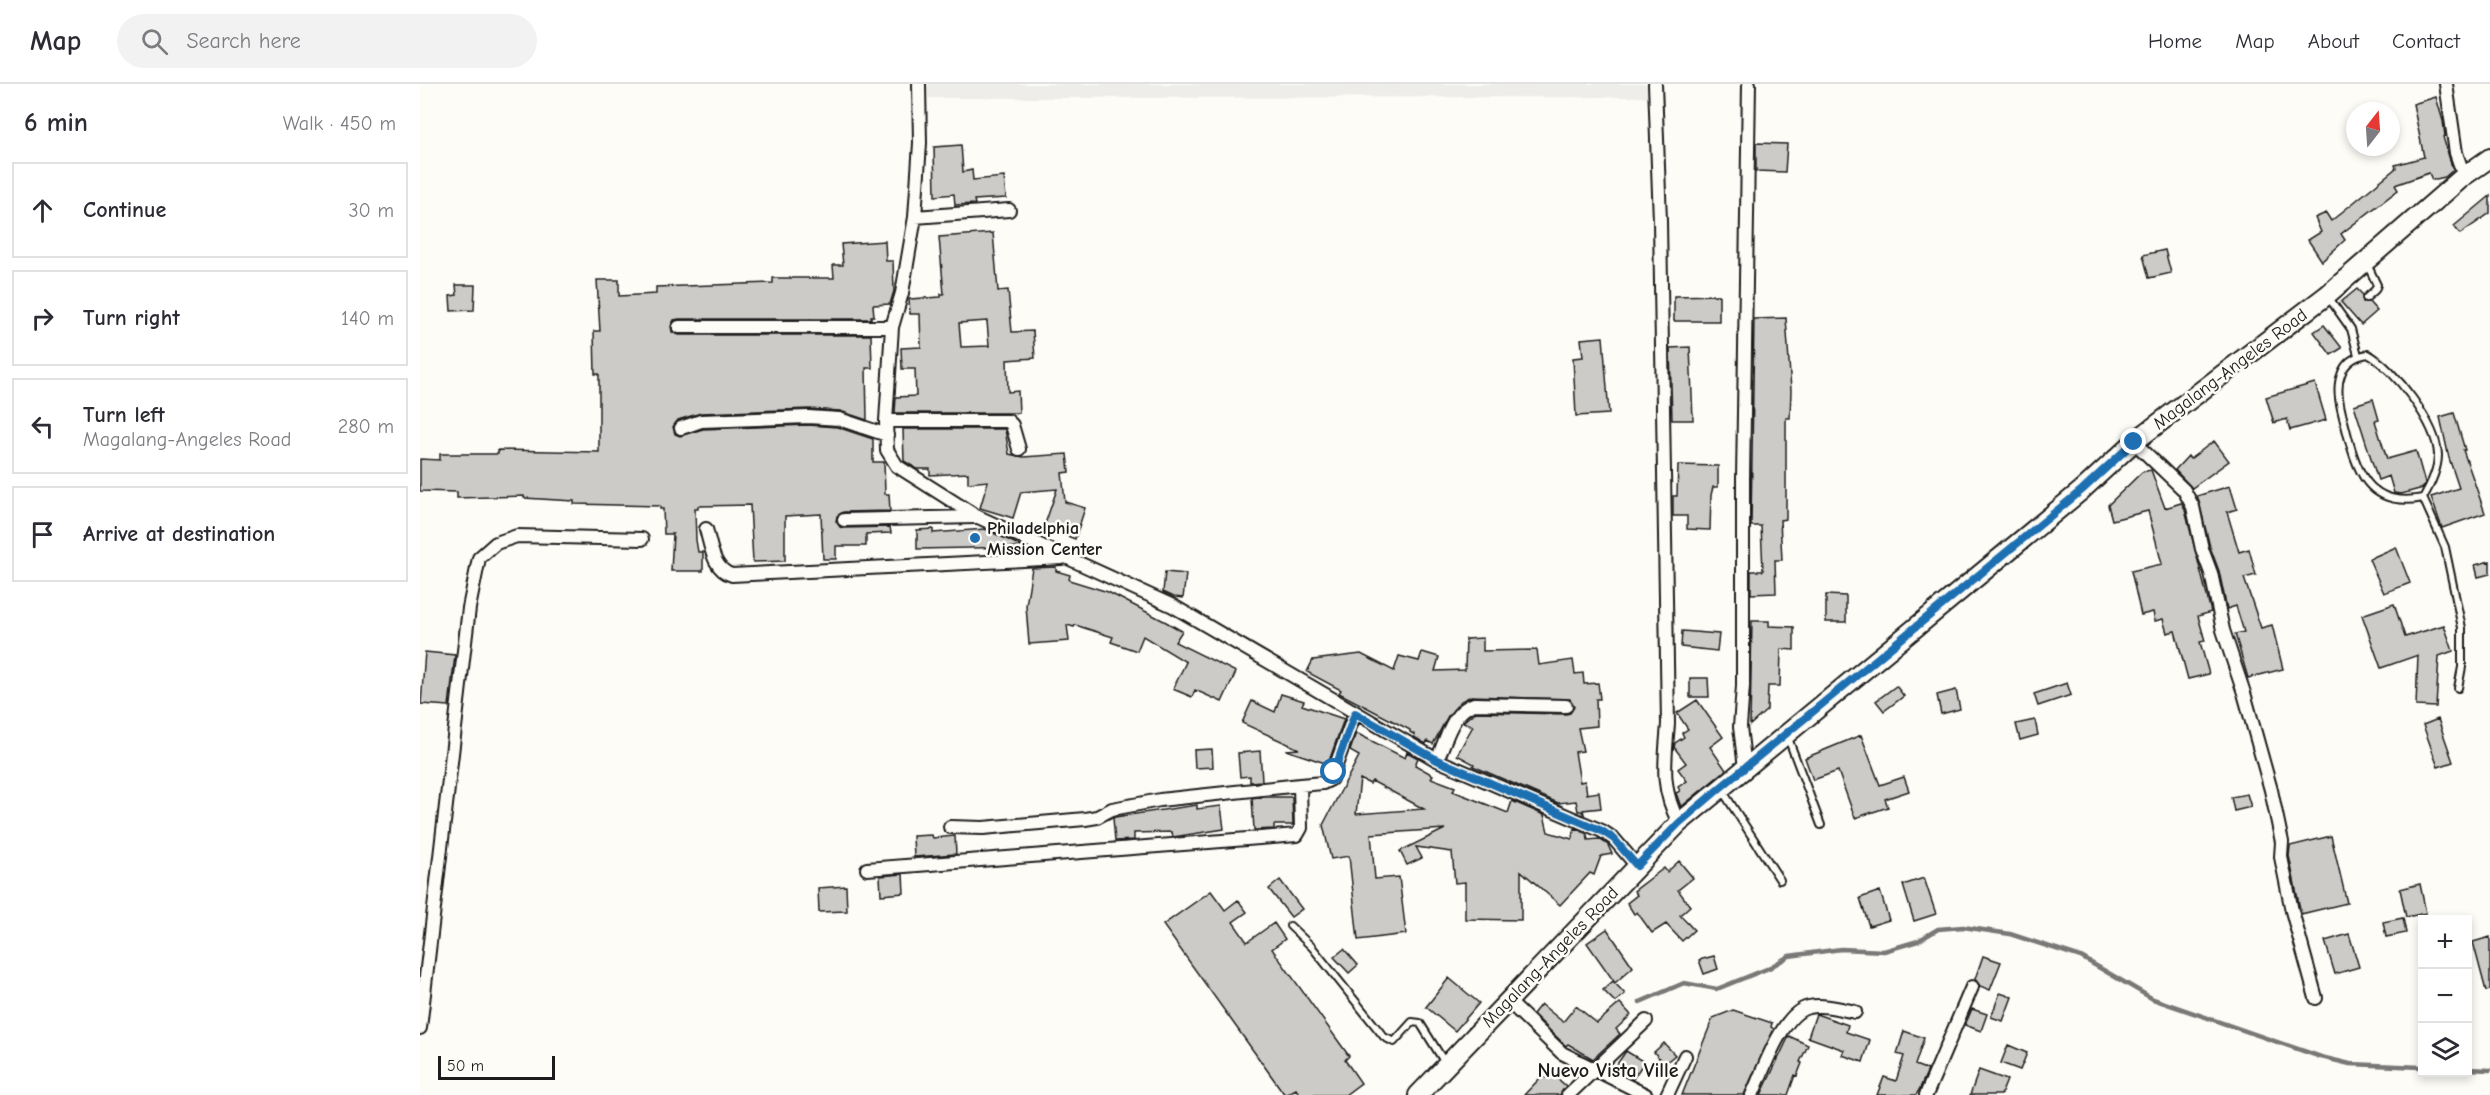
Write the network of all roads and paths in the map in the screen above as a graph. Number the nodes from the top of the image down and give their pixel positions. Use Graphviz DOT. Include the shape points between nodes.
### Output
graph roads {
  1 [pos="919,84"];
  2 [pos="1655,84"];
  3 [pos="1749,84"];
  4 [pos="2446,84"];
  5 [pos="2490,158"];
  6 [pos="2464,176"];
  7 [pos="1009,210"];
  8 [pos="915,217"];
  9 [pos="2366,261"];
  10 [pos="2327,294"];
  11 [pos="2366,298"];
  12 [pos="2349,311"];
  13 [pos="2342,316"];
  14 [pos="679,327"];
  15 [pos="892,327"];
  16 [pos="2358,355"];
  17 [pos="886,421"];
  18 [pos="681,428"];
  19 [pos="887,435"];
  20 [pos="2134,442"];
  21 [pos="1019,449"];
  22 [pos="2423,498"];
  23 [pos="975,516"];
  24 [pos="844,520"];
  25 [pos="706,529"];
  26 [pos="642,539"];
  27 [pos="1067,558"];
  28 [pos="2458,688"];
  29 [pos="1566,706"];
  30 [pos="1355,713"];
  31 [pos="1786,734"];
  32 [pos="1437,760"];
  33 [pos="1745,768"];
  34 [pos="1300,785"];
  35 [pos="1720,788"];
  36 [pos="1679,823"];
  37 [pos="1821,825"];
  38 [pos="950,827"];
  39 [pos="1637,866"];
  40 [pos="867,869"];
  41 [pos="1780,880"];
  42 [pos="1290,926"];
  43 [pos="1972,987"];
  44 [pos="2316,998"];
  45 [pos="1508,1001"];
  46 [pos="1855,1012"];
  47 [pos="1646,1021"];
  48 [pos="420,1028"];
  49 [pos="1685,1056"];
  50 [pos="1446,1065"];
  51 [pos="1593,1069"];
  52 [pos="1418,1095"];
  53 [pos="1568,1095"];
  54 [pos="1646,1095"];
  55 [pos="1667,1095"];
  56 [pos="1752,1095"];
  57 [pos="1926,1095"];
  1 -- 8 [label="street"];
  2 -- 36 [label="street" via="1668,712 1665,776 1666,794"];
  3 -- 33 [label="street" via="1740,727"];
  4 -- 6 [label="street" via="2456,153"];
  5 -- 6 [label="main road, Magalang-Angeles Road"];
  6 -- 9 [label="main road, Magalang-Angeles Road"];
  7 -- 8 [label="street"];
  8 -- 15 [label="street"];
  9 -- 10 [label="main road, Magalang-Angeles Road"];
  9 -- 11 [label="lane" via="2377,285"];
  10 -- 13 [label="lane"];
  10 -- 20 [label="main road, Magalang-Angeles Road"];
  12 -- 13 [label="lane"];
  13 -- 16 [label="lane" via="2354,335"];
  14 -- 15 [label="street"];
  15 -- 17 [label="street"];
  16 -- 22 [label="lane" via="2378,359 2408,389 2432,435 2438,454 2431,485"];
  16 -- 22 [label="lane" via="2347,363 2340,376 2339,392 2360,475 2377,492 2397,501"];
  17 -- 19 [label="street"];
  17 -- 21 [label="street" via="1008,421"];
  18 -- 19 [label="street" via="701,421 808,417 839,419"];
  19 -- 23 [label="street" via="887,450 897,466"];
  20 -- 31 [label="main road, Magalang-Angeles Road" via="2082,490"];
  20 -- 44 [label="street" via="2179,484 2193,507 2223,630 2271,790 2292,911"];
  22 -- 28 [label="lane" via="2445,547 2462,628"];
  23 -- 24 [label="street"];
  23 -- 27 [label="street"];
  25 -- 27 [label="street" via="718,566 724,573 732,574"];
  26 -- 48 [label="street" via="517,536 496,543 479,558 469,608"];
  27 -- 30 [label="street" via="1173,606"];
  29 -- 32 [label="street" via="1464,707"];
  30 -- 32 [label="street"];
  30 -- 34 [label="street" via="1331,779"];
  31 -- 33 [label="main road, Magalang-Angeles Road"];
  31 -- 37 [label="lane"];
  32 -- 39 [label="street" via="1602,831"];
  33 -- 35 [label="main road, Magalang-Angeles Road"];
  34 -- 38 [label="street" via="1160,800 1112,809 1091,818 984,828"];
  34 -- 40 [label="street" via="1301,828 1297,835"];
  35 -- 36 [label="main road, Magalang-Angeles Road"];
  35 -- 41 [label="lane"];
  36 -- 39 [label="main road, Magalang-Angeles Road"];
  39 -- 45 [label="main road, Magalang-Angeles Road"];
  42 -- 50 [label="lane" via="1312,947 1384,1037 1394,1042 1412,1022 1420,1023"];
  43 -- 57 [label="street"];
  45 -- 50 [label="main road, Magalang-Angeles Road"];
  45 -- 51 [label="street" via="1562,1053"];
  46 -- 56 [label="street" via="1820,1006 1806,1007 1794,1014 1783,1027"];
  47 -- 51 [label="street"];
  49 -- 55 [label="street"];
  50 -- 52 [label="main road, Magalang-Angeles Road"];
  51 -- 53 [label="street"];
  51 -- 54 [label="street"];
}
